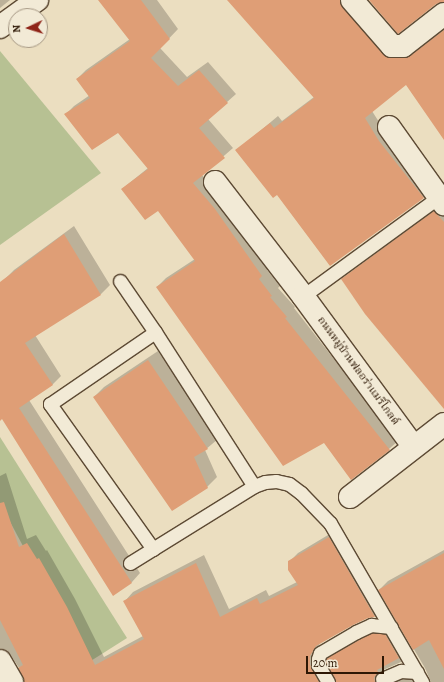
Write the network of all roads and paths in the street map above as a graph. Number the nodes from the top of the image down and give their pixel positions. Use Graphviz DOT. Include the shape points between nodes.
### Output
graph roads {
  1 [pos="36,0"];
  2 [pos="352,0"];
  3 [pos="444,14"];
  4 [pos="0,27"];
  5 [pos="389,126"];
  6 [pos="215,182"];
  7 [pos="442,201"];
  8 [pos="120,281"];
  9 [pos="303,296"];
  10 [pos="155,332"];
  11 [pos="444,424"];
  12 [pos="413,446"];
  13 [pos="254,486"];
  14 [pos="350,497"];
  15 [pos="153,549"];
  16 [pos="130,563"];
  17 [pos="391,627"];
  18 [pos="0,661"];
  19 [pos="382,679"];
  20 [pos="418,679"];
  21 [pos="12,682"];
  22 [pos="328,682"];
  1 -- 4 [label="street"];
  2 -- 3 [label="street" via="392,46 403,46"];
  5 -- 7 [label="street"];
  6 -- 9 [label="street, ถนนหมู่บ้านฟลอร่าแมรีโกลด์"];
  7 -- 9 [label="lane"];
  8 -- 10 [label="lane"];
  9 -- 12 [label="street, ถนนหมู่บ้านฟลอร่าแมรีโกลด์"];
  10 -- 13 [label="lane"];
  10 -- 15 [label="lane" via="50,404"];
  11 -- 12 [label="street"];
  12 -- 14 [label="street"];
  13 -- 15 [label="lane"];
  13 -- 17 [label="lane" via="276,481 288,484 301,493 330,523"];
  15 -- 16 [label="lane"];
  17 -- 20 [label="lane"];
  17 -- 22 [label="lane" via="371,625 320,653 318,665"];
  18 -- 21 [label="street"];
  19 -- 20 [label="lane" via="401,670"];
}
